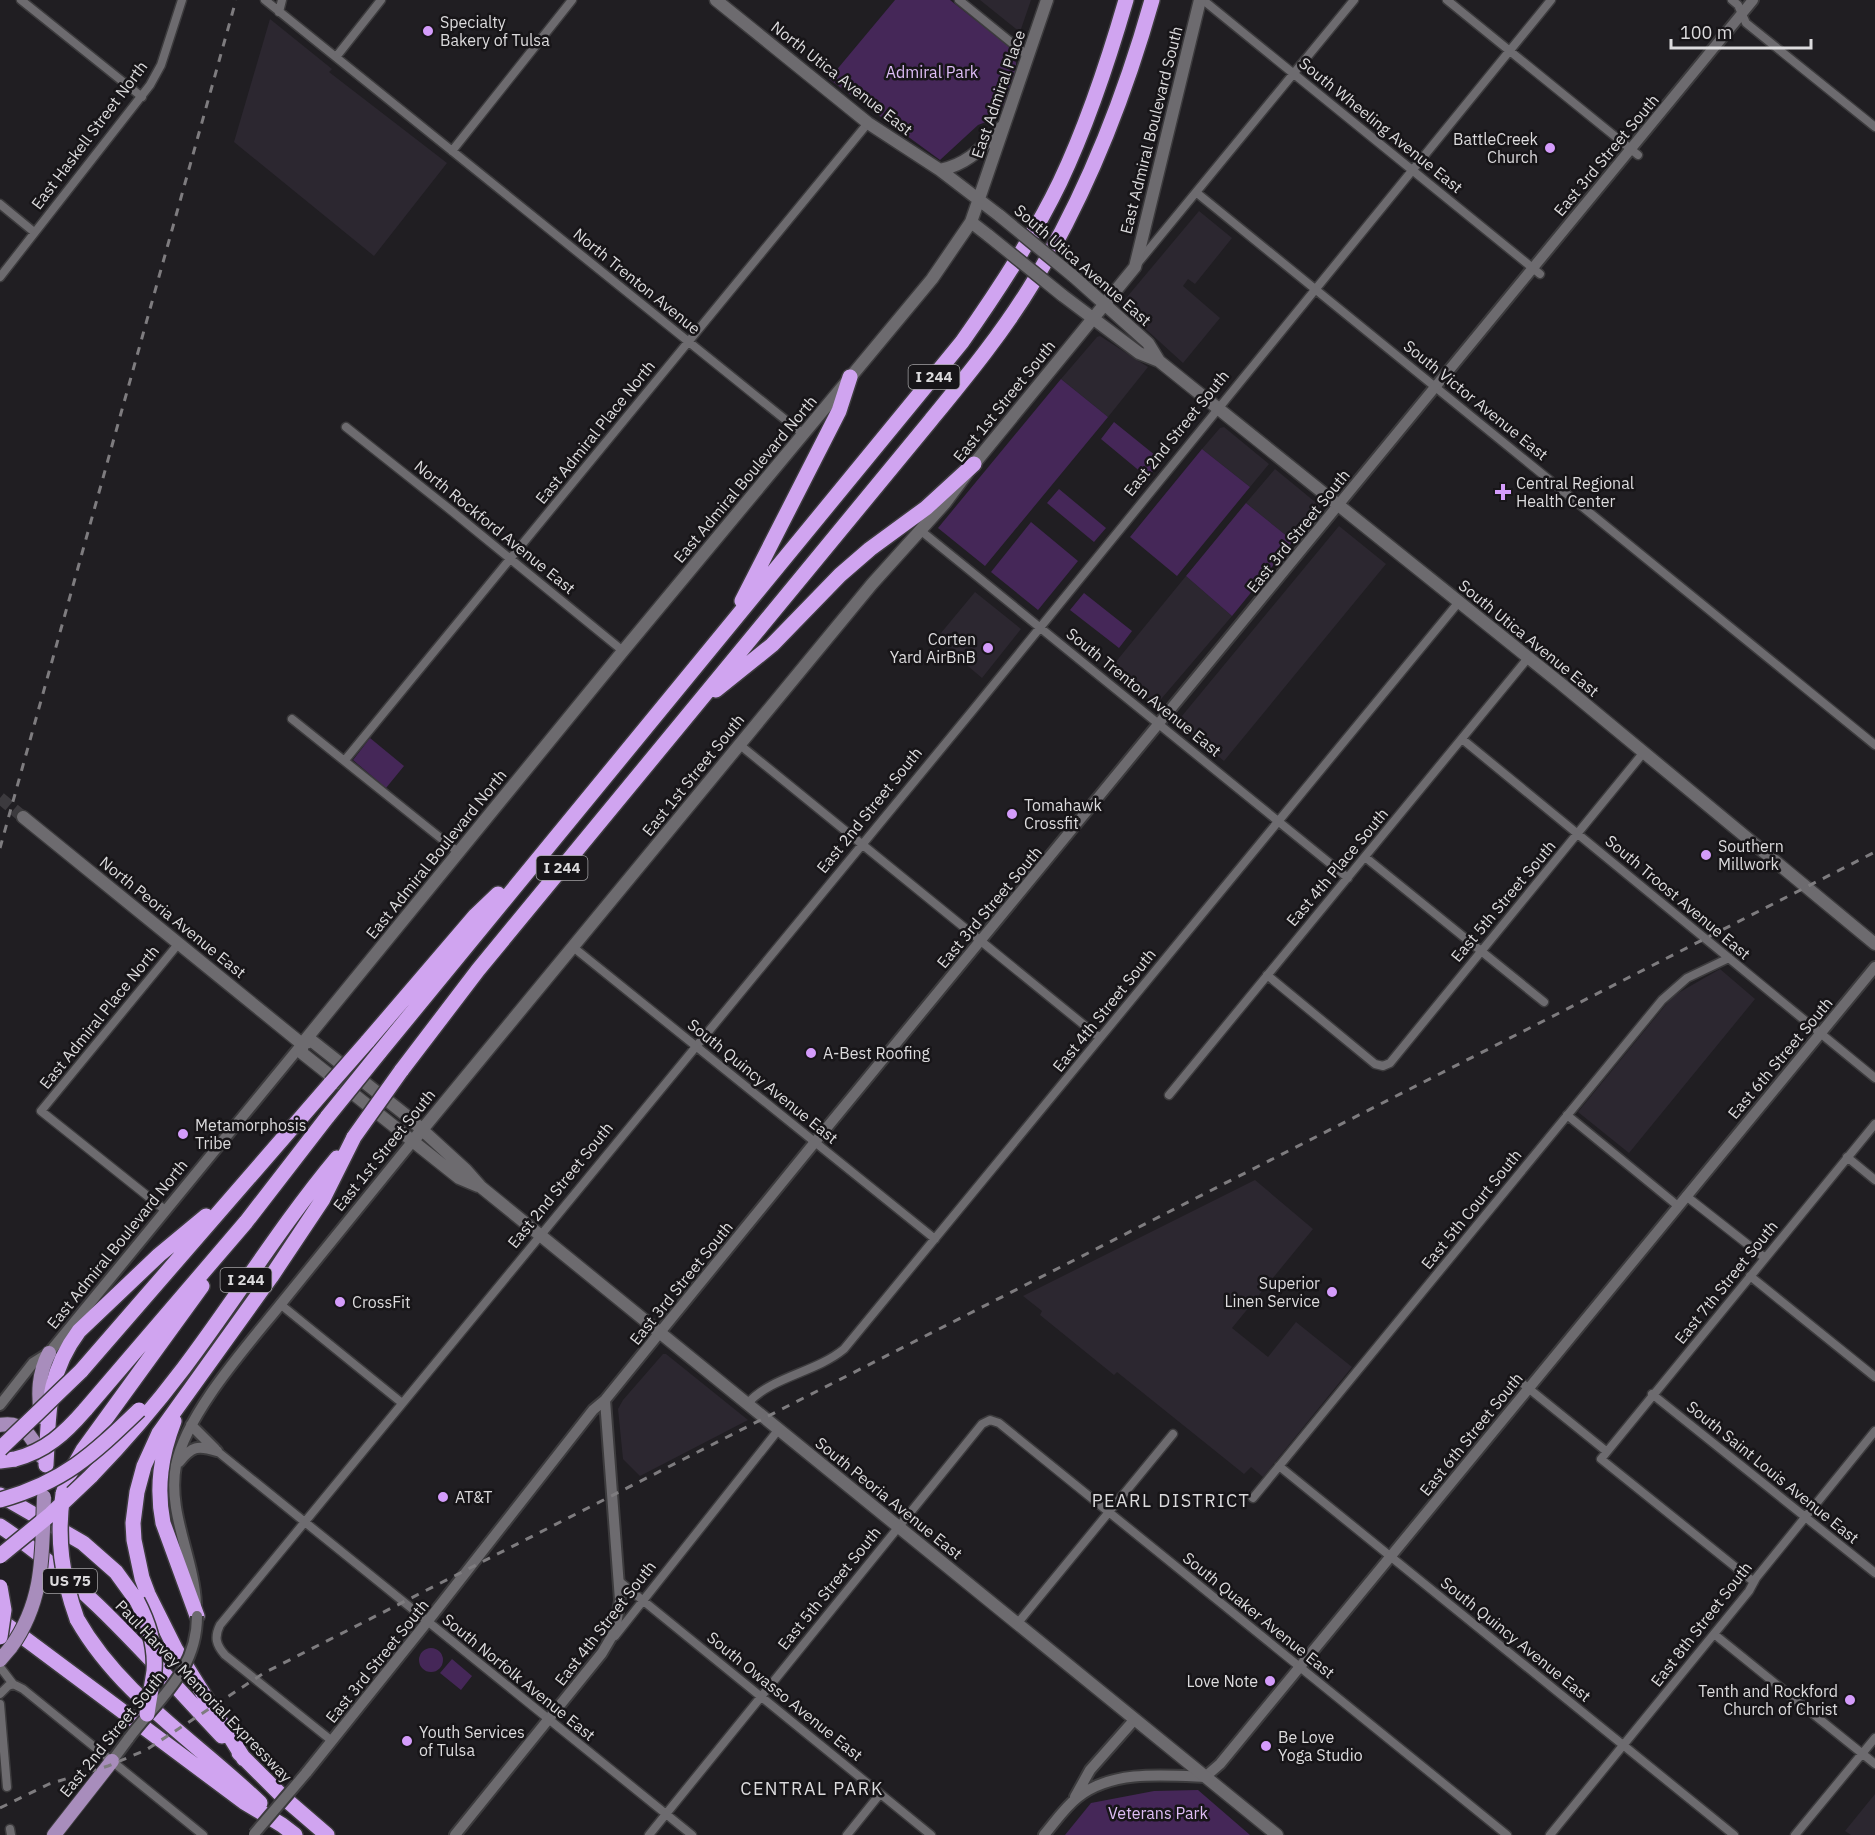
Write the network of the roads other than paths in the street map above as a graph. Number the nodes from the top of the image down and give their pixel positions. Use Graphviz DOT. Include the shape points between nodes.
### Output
graph roads {
  1 [pos="21,0"];
  2 [pos="182,0"];
  3 [pos="265,0"];
  4 [pos="282,0"];
  5 [pos="381,0"];
  6 [pos="572,0"];
  7 [pos="716,0"];
  8 [pos="959,0"];
  9 [pos="1047,0"];
  10 [pos="1126,0"];
  11 [pos="1152,0"];
  12 [pos="1201,0"];
  13 [pos="1354,0"];
  14 [pos="1447,0"];
  15 [pos="1551,0"];
  16 [pos="1732,0"];
  17 [pos="1753,0"];
  18 [pos="279,12"];
  19 [pos="1742,13"];
  20 [pos="1510,51"];
  21 [pos="1028,56"];
  22 [pos="336,57"];
  23 [pos="1294,73"];
  24 [pos="142,97"];
  25 [pos="868,123"];
  26 [pos="1005,124"];
  27 [pos="1875,127"];
  28 [pos="452,151"];
  29 [pos="1635,152"];
  30 [pos="940,170"];
  31 [pos="1413,170"];
  32 [pos="1197,193"];
  33 [pos="980,199"];
  34 [pos="0,204"];
  35 [pos="971,222"];
  36 [pos="34,232"];
  37 [pos="1135,267"];
  38 [pos="1537,271"];
  39 [pos="0,277"];
  40 [pos="1315,288"];
  41 [pos="1106,303"];
  42 [pos="1093,319"];
  43 [pos="688,342"];
  44 [pos="1159,361"];
  45 [pos="850,377"];
  46 [pos="1436,387"];
  47 [pos="1217,408"];
  48 [pos="346,427"];
  49 [pos="803,434"];
  50 [pos="974,464"];
  51 [pos="1338,506"];
  52 [pos="920,530"];
  53 [pos="510,558"];
  54 [pos="1458,603"];
  55 [pos="730,625"];
  56 [pos="1040,627"];
  57 [pos="623,651"];
  58 [pos="1528,658"];
  59 [pos="691,711"];
  60 [pos="292,719"];
  61 [pos="1159,724"];
  62 [pos="1462,739"];
  63 [pos="740,745"];
  64 [pos="1875,745"];
  65 [pos="1644,752"];
  66 [pos="345,760"];
  67 [pos="23,817"];
  68 [pos="1278,821"];
  69 [pos="1579,834"];
  70 [pos="862,844"];
  71 [pos="458,852"];
  72 [pos="543,852"];
  73 [pos="1365,857"];
  74 [pos="1348,878"];
  75 [pos="980,941"];
  76 [pos="179,943"];
  77 [pos="1875,944"];
  78 [pos="573,946"];
  79 [pos="1481,952"];
  80 [pos="1729,958"];
  81 [pos="1875,967"];
  82 [pos="1267,975"];
  83 [pos="1544,1002"];
  84 [pos="1820,1034"];
  85 [pos="1100,1038"];
  86 [pos="302,1044"];
  87 [pos="696,1045"];
  88 [pos="1875,1078"];
  89 [pos="1169,1095"];
  90 [pos="1567,1115"];
  91 [pos="1875,1124"];
  92 [pos="421,1131"];
  93 [pos="354,1137"];
  94 [pos="412,1142"];
  95 [pos="814,1142"];
  96 [pos="1848,1157"];
  97 [pos="1875,1180"];
  98 [pos="243,1186"];
  99 [pos="481,1187"];
  100 [pos="1686,1196"];
  101 [pos="1678,1206"];
  102 [pos="165,1210"];
  103 [pos="246,1222"];
  104 [pos="540,1235"];
  105 [pos="935,1239"];
  106 [pos="1765,1258"];
  107 [pos="1750,1276"];
  108 [pos="280,1304"];
  109 [pos="660,1333"];
  110 [pos="49,1353"];
  111 [pos="184,1367"];
  112 [pos="1875,1377"];
  113 [pos="1525,1385"];
  114 [pos="1652,1394"];
  115 [pos="604,1400"];
  116 [pos="181,1403"];
  117 [pos="402,1403"];
  118 [pos="747,1404"];
  119 [pos="0,1405"];
  120 [pos="990,1420"];
  121 [pos="0,1425"];
  122 [pos="191,1425"];
  123 [pos="779,1429"];
  124 [pos="1875,1431"];
  125 [pos="1173,1434"];
  126 [pos="0,1449"];
  127 [pos="217,1451"];
  128 [pos="1604,1455"];
  129 [pos="7,1460"];
  130 [pos="46,1465"];
  131 [pos="176,1466"];
  132 [pos="1279,1466"];
  133 [pos="0,1495"];
  134 [pos="1253,1498"];
  135 [pos="0,1500"];
  136 [pos="1108,1512"];
  137 [pos="1805,1517"];
  138 [pos="306,1522"];
  139 [pos="0,1526"];
  140 [pos="898,1527"];
  141 [pos="0,1556"];
  142 [pos="1391,1556"];
  143 [pos="1875,1574"];
  144 [pos="620,1581"];
  145 [pos="1754,1582"];
  146 [pos="0,1587"];
  147 [pos="642,1600"];
  148 [pos="197,1616"];
  149 [pos="427,1622"];
  150 [pos="1017,1624"];
  151 [pos="4,1631"];
  152 [pos="1714,1634"];
  153 [pos="602,1653"];
  154 [pos="0,1660"];
  155 [pos="1300,1666"];
  156 [pos="0,1668"];
  157 [pos="13,1684"];
  158 [pos="0,1694"];
  159 [pos="761,1696"];
  160 [pos="0,1704"];
  161 [pos="147,1714"];
  162 [pos="548,1719"];
  163 [pos="1135,1719"];
  164 [pos="1875,1738"];
  165 [pos="332,1741"];
  166 [pos="1623,1744"];
  167 [pos="1862,1753"];
  168 [pos="244,1759"];
  169 [pos="112,1761"];
  170 [pos="1875,1764"];
  171 [pos="1204,1777"];
  172 [pos="7,1787"];
  173 [pos="880,1794"];
  174 [pos="1072,1802"];
  175 [pos="666,1814"];
  176 [pos="282,1825"];
  177 [pos="54,1835"];
  178 [pos="203,1835"];
  179 [pos="254,1835"];
  180 [pos="295,1835"];
  181 [pos="327,1835"];
  182 [pos="455,1835"];
  183 [pos="649,1835"];
  184 [pos="692,1835"];
  185 [pos="847,1835"];
  186 [pos="931,1835"];
  187 [pos="1044,1835"];
  188 [pos="1276,1835"];
  189 [pos="1507,1835"];
  190 [pos="1550,1835"];
  191 [pos="1734,1835"];
  192 [pos="1795,1835"];
  1 -- 24 [label="street"];
  2 -- 24 [label="street, East Haskell Street North" via="162,64"];
  3 -- 18 [label="street, North Trenton Avenue"];
  4 -- 18 [label="street"];
  5 -- 22 [label="street"];
  6 -- 28 [label="street"];
  7 -- 25 [label="main road, North Utica Avenue East"];
  8 -- 21 [label="street"];
  9 -- 21 [label="main road, East Admiral Place"];
  10 -- 55 [label="highway, I 244" via="1098,91 1072,153 1041,219 994,296 962,342"];
  11 -- 59 [label="highway, I 244" via="1124,93 1103,146 1061,235 1033,283 969,374"];
  12 -- 23 [label="street, South Wheeling Avenue East"];
  12 -- 37 [label="main road, East Admiral Boulevard South"];
  13 -- 23 [label="street, East 1st Street South"];
  14 -- 20 [label="street"];
  15 -- 20 [label="street, East 2nd Street South"];
  16 -- 19 [label="street"];
  17 -- 19 [label="street, East 3rd Street South"];
  18 -- 22 [label="street, North Trenton Avenue"];
  19 -- 27 [label="street" via="1746,23"];
  19 -- 29 [label="street, East 3rd Street South"];
  20 -- 29 [label="street"];
  20 -- 31 [label="street, East 2nd Street South"];
  21 -- 26 [label="main road, East Admiral Place"];
  22 -- 28 [label="street, North Trenton Avenue"];
  23 -- 31 [label="street, South Wheeling Avenue East"];
  23 -- 32 [label="street, East 1st Street South"];
  24 -- 36 [label="street, East Haskell Street North"];
  25 -- 30 [label="main road, North Utica Avenue East"];
  25 -- 43 [label="street, East Admiral Place North"];
  26 -- 30 [label="main road" via="958,166"];
  26 -- 33 [label="main road, East Admiral Place"];
  28 -- 43 [label="street, North Trenton Avenue"];
  29 -- 38 [label="street, East 3rd Street South"];
  30 -- 33 [label="main road, North Utica Avenue East"];
  31 -- 38 [label="street, South Wheeling Avenue East"];
  31 -- 40 [label="street, East 2nd Street South"];
  32 -- 37 [label="street, East 1st Street South"];
  32 -- 40 [label="street, South Victor Avenue East"];
  33 -- 35 [label="main road"];
  33 -- 41 [label="main road, South Utica Avenue East, bridge"];
  34 -- 36 [label="street"];
  35 -- 42 [label="main road, South Utica Avenue East, bridge"];
  35 -- 45 [label="main road" via="932,279"];
  36 -- 39 [label="street, East Haskell Street North"];
  37 -- 41 [label="main road, East 1st Street South"];
  38 -- 46 [label="street, East 3rd Street South"];
  40 -- 46 [label="street, South Victor Avenue East"];
  40 -- 47 [label="street, East 2nd Street South"];
  41 -- 42 [label="main road, East 1st Street South"];
  41 -- 44 [label="main road, South Utica Avenue East" via="1148,343"];
  42 -- 44 [label="main road, South Utica Avenue East" via="1139,353"];
  42 -- 50 [label="main road, East 1st Street South"];
  43 -- 49 [label="street, North Trenton Avenue"];
  43 -- 53 [label="street, East Admiral Place North"];
  44 -- 47 [label="main road, South Utica Avenue East"];
  45 -- 49 [label="main road, East Admiral Boulevard North"];
  45 -- 55 [label="highway" via="839,411"];
  46 -- 51 [label="street, East 3rd Street South"];
  46 -- 64 [label="street, South Victor Avenue East"];
  47 -- 51 [label="main road, South Utica Avenue East"];
  47 -- 56 [label="street, East 2nd Street South"];
  48 -- 53 [label="street, North Rockford Avenue East"];
  49 -- 57 [label="main road, East Admiral Boulevard North"];
  50 -- 52 [label="main road, East 1st Street South"];
  50 -- 59 [label="highway" via="840,575 772,645"];
  51 -- 54 [label="main road, South Utica Avenue East"];
  51 -- 61 [label="street, East 3rd Street South"];
  52 -- 56 [label="street, South Trenton Avenue East"];
  52 -- 63 [label="main road, East 1st Street South"];
  53 -- 57 [label="street, North Rockford Avenue East"];
  53 -- 66 [label="street, East Admiral Place North"];
  54 -- 58 [label="main road, South Utica Avenue East"];
  54 -- 68 [label="street, East 4th Street South"];
  55 -- 72 [label="highway, I 244"];
  56 -- 61 [label="street, South Trenton Avenue East"];
  56 -- 70 [label="street, East 2nd Street South"];
  57 -- 71 [label="main road, East Admiral Boulevard North"];
  58 -- 62 [label="street, East 4th Place South"];
  58 -- 65 [label="main road, South Utica Avenue East"];
  59 -- 93 [label="highway, I 244, bridge" via="478,970"];
  60 -- 66 [label="street"];
  61 -- 68 [label="street, South Trenton Avenue East"];
  61 -- 75 [label="street, East 3rd Street South"];
  62 -- 69 [label="street, South Troost Avenue East"];
  62 -- 73 [label="street, East 4th Place South"];
  63 -- 70 [label="street"];
  63 -- 78 [label="main road, East 1st Street South"];
  65 -- 69 [label="street, East 5th Street South"];
  65 -- 77 [label="main road, South Utica Avenue East"];
  66 -- 71 [label="street"];
  67 -- 76 [label="main road, North Peoria Avenue East"];
  68 -- 74 [label="street, South Trenton Avenue East"];
  68 -- 85 [label="street, East 4th Street South"];
  69 -- 79 [label="street, East 5th Street South"];
  69 -- 80 [label="street, South Troost Avenue East"];
  70 -- 75 [label="street"];
  70 -- 87 [label="street, East 2nd Street South"];
  71 -- 86 [label="main road, East Admiral Boulevard North"];
  72 -- 98 [label="highway, I 244, bridge" via="475,916"];
  72 -- 103 [label="highway, bridge"];
  73 -- 74 [label="street, East 4th Place South"];
  73 -- 79 [label="street"];
  74 -- 82 [label="street, East 4th Place South"];
  75 -- 85 [label="street"];
  75 -- 95 [label="street, East 3rd Street South"];
  76 -- 86 [label="main road, North Peoria Avenue East"];
  76 -- 102 [label="street, East Admiral Place North" via="41,1111"];
  78 -- 87 [label="street, South Quincy Avenue East"];
  78 -- 92 [label="main road, East 1st Street South"];
  79 -- 82 [label="street, East 5th Street South" via="1390,1063 1383,1066 1375,1064"];
  79 -- 83 [label="street"];
  80 -- 84 [label="street, South Troost Avenue East"];
  80 -- 90 [label="street, East 5th Court South" via="1675,987"];
  81 -- 84 [label="street, East 6th Street South"];
  82 -- 89 [label="street, East 4th Place South"];
  84 -- 88 [label="street, South Troost Avenue East"];
  84 -- 100 [label="street, East 6th Street South"];
  85 -- 105 [label="street, East 4th Street South"];
  86 -- 92 [label="main road, South Peoria Avenue East" via="312,1041"];
  86 -- 94 [label="main road, South Peoria Avenue East" via="302,1053"];
  86 -- 102 [label="street, East Admiral Boulevard North"];
  87 -- 95 [label="street, South Quincy Avenue East"];
  87 -- 104 [label="street, East 2nd Street South"];
  90 -- 101 [label="street"];
  90 -- 132 [label="street, East 5th Court South"];
  91 -- 96 [label="street, East 7th Street South"];
  92 -- 94 [label="main road, East 1st Street South"];
  92 -- 99 [label="main road, South Peoria Avenue East"];
  93 -- 111 [label="highway, I 244" via="308,1192"];
  93 -- 116 [label="highway" via="323,1199"];
  94 -- 99 [label="main road, South Peoria Avenue East" via="459,1178"];
  94 -- 108 [label="street, East 1st Street South"];
  95 -- 105 [label="street, South Quincy Avenue East"];
  95 -- 109 [label="street, East 3rd Street South"];
  96 -- 97 [label="street"];
  96 -- 106 [label="street, East 7th Street South"];
  98 -- 126 [label="highway, I 244, bridge" via="81,1371"];
  98 -- 130 [label="highway" via="159,1256 70,1343 51,1386"];
  99 -- 104 [label="main road, South Peoria Avenue East"];
  100 -- 101 [label="street, East 6th Street South"];
  100 -- 106 [label="street"];
  101 -- 113 [label="street, East 6th Street South"];
  102 -- 110 [label="street, East Admiral Boulevard North"];
  103 -- 129 [label="highway, bridge" via="66,1432 35,1453"];
  103 -- 176 [label="highway, bridge" via="69,1475 59,1520 61,1562 77,1619 103,1659"];
  104 -- 109 [label="main road, South Peoria Avenue East"];
  104 -- 117 [label="street, East 2nd Street South"];
  105 -- 118 [label="street, East 4th Street South" via="844,1349 832,1359 758,1393"];
  106 -- 107 [label="street, East 7th Street South"];
  107 -- 112 [label="street"];
  107 -- 114 [label="street, East 7th Street South"];
  108 -- 117 [label="street"];
  108 -- 122 [label="street, East 1st Street South"];
  109 -- 115 [label="street, East 3rd Street South"];
  109 -- 118 [label="main road, South Peoria Avenue East"];
  110 -- 119 [label="street, East Admiral Boulevard North" via="33,1364"];
  110 -- 130 [label="main road" via="39,1380"];
  111 -- 135 [label="highway, bridge" via="84,1461 48,1483"];
  111 -- 141 [label="highway, I 244, bridge" via="91,1476"];
  113 -- 128 [label="street"];
  113 -- 142 [label="street, East 6th Street South"];
  114 -- 128 [label="street, East 7th Street South"];
  114 -- 137 [label="street, South Saint Louis Avenue East"];
  115 -- 144 [label="street"];
  115 -- 149 [label="street, East 3rd Street South"];
  116 -- 148 [label="highway" via="160,1470 160,1507"];
  116 -- 168 [label="highway" via="151,1448 140,1478 133,1523 136,1557 148,1594 176,1650"];
  117 -- 138 [label="street, East 2nd Street South"];
  118 -- 123 [label="main road, South Peoria Avenue East"];
  120 -- 136 [label="street, South Quaker Avenue East" via="999,1423"];
  120 -- 140 [label="street, East 5th Street South" via="982,1424"];
  121 -- 130 [label="main road" via="17,1425 30,1434"];
  122 -- 127 [label="street"];
  122 -- 131 [label="street, East 1st Street South"];
  123 -- 140 [label="main road, South Peoria Avenue East"];
  123 -- 147 [label="street, East 4th Street South"];
  124 -- 137 [label="street, East 8th Street South"];
  125 -- 136 [label="street"];
  127 -- 131 [label="street" via="191,1449"];
  127 -- 138 [label="street, South Norfolk Avenue East"];
  128 -- 145 [label="street"];
  130 -- 151 [label="main road, bridge" via="42,1563 35,1602 25,1626"];
  131 -- 148 [label="street, East 1st Street South" via="176,1512 195,1586"];
  132 -- 134 [label="street, East 5th Court South"];
  132 -- 142 [label="street, South Quincy Avenue East"];
  133 -- 161 [label="highway, bridge" via="93,1551 116,1572 137,1601 154,1652"];
  136 -- 150 [label="street"];
  136 -- 155 [label="street, South Quaker Avenue East"];
  137 -- 143 [label="street, South Saint Louis Avenue East"];
  137 -- 145 [label="street, East 8th Street South"];
  138 -- 149 [label="street, South Norfolk Avenue East"];
  138 -- 165 [label="street, East 2nd Street South" via="220,1625 216,1641 225,1655"];
  139 -- 168 [label="highway, Paul Harvey Memorial Expressway / US 75" via="104,1612"];
  140 -- 150 [label="main road, South Peoria Avenue East"];
  140 -- 159 [label="street, East 5th Street South"];
  142 -- 155 [label="street, East 6th Street South"];
  142 -- 166 [label="street, South Quincy Avenue East"];
  144 -- 147 [label="street, South Owasso Avenue East"];
  144 -- 153 [label="street" via="617,1622"];
  145 -- 152 [label="street, East 8th Street South"];
  146 -- 151 [label="highway, bridge"];
  147 -- 153 [label="street, East 4th Street South"];
  147 -- 159 [label="street, South Owasso Avenue East"];
  148 -- 161 [label="street, East 2nd Street South, bridge" via="194,1643 184,1668"];
  149 -- 162 [label="street, South Norfolk Avenue East"];
  149 -- 165 [label="street, East 3rd Street South"];
  150 -- 163 [label="main road, South Peoria Avenue East"];
  151 -- 154 [label="main road"];
  151 -- 176 [label="highway"];
  152 -- 166 [label="street, East 8th Street South"];
  152 -- 167 [label="street"];
  153 -- 162 [label="street, East 4th Street South"];
  155 -- 171 [label="street, East 6th Street South" via="1223,1760"];
  155 -- 189 [label="street, South Quaker Avenue East"];
  156 -- 157 [label="street"];
  157 -- 158 [label="street"];
  157 -- 169 [label="street"];
  159 -- 173 [label="street, South Owasso Avenue East"];
  159 -- 175 [label="street, East 5th Street South"];
  160 -- 172 [label="street"];
  161 -- 169 [label="street, East 2nd Street South, bridge"];
  162 -- 175 [label="street, South Norfolk Avenue East"];
  162 -- 182 [label="street, East 4th Street South"];
  163 -- 171 [label="main road, South Peoria Avenue East"];
  163 -- 174 [label="street" via="1090,1770"];
  164 -- 167 [label="street"];
  165 -- 179 [label="street, East 3rd Street South, bridge"];
  166 -- 190 [label="street, East 8th Street South"];
  166 -- 191 [label="street, South Quincy Avenue East"];
  167 -- 170 [label="street"];
  167 -- 192 [label="street"];
  168 -- 181 [label="highway, Paul Harvey Memorial Expressway / US 75"];
  169 -- 177 [label="main road, East 2nd Street South"];
  169 -- 178 [label="street"];
  171 -- 174 [label="street" via="1125,1778 1098,1785"];
  171 -- 188 [label="main road, South Peoria Avenue East"];
  173 -- 185 [label="street"];
  173 -- 186 [label="street, South Owasso Avenue East"];
  174 -- 187 [label="street"];
  175 -- 183 [label="street, East 5th Street South"];
  175 -- 184 [label="street, South Norfolk Avenue East"];
  176 -- 180 [label="highway"];
}
